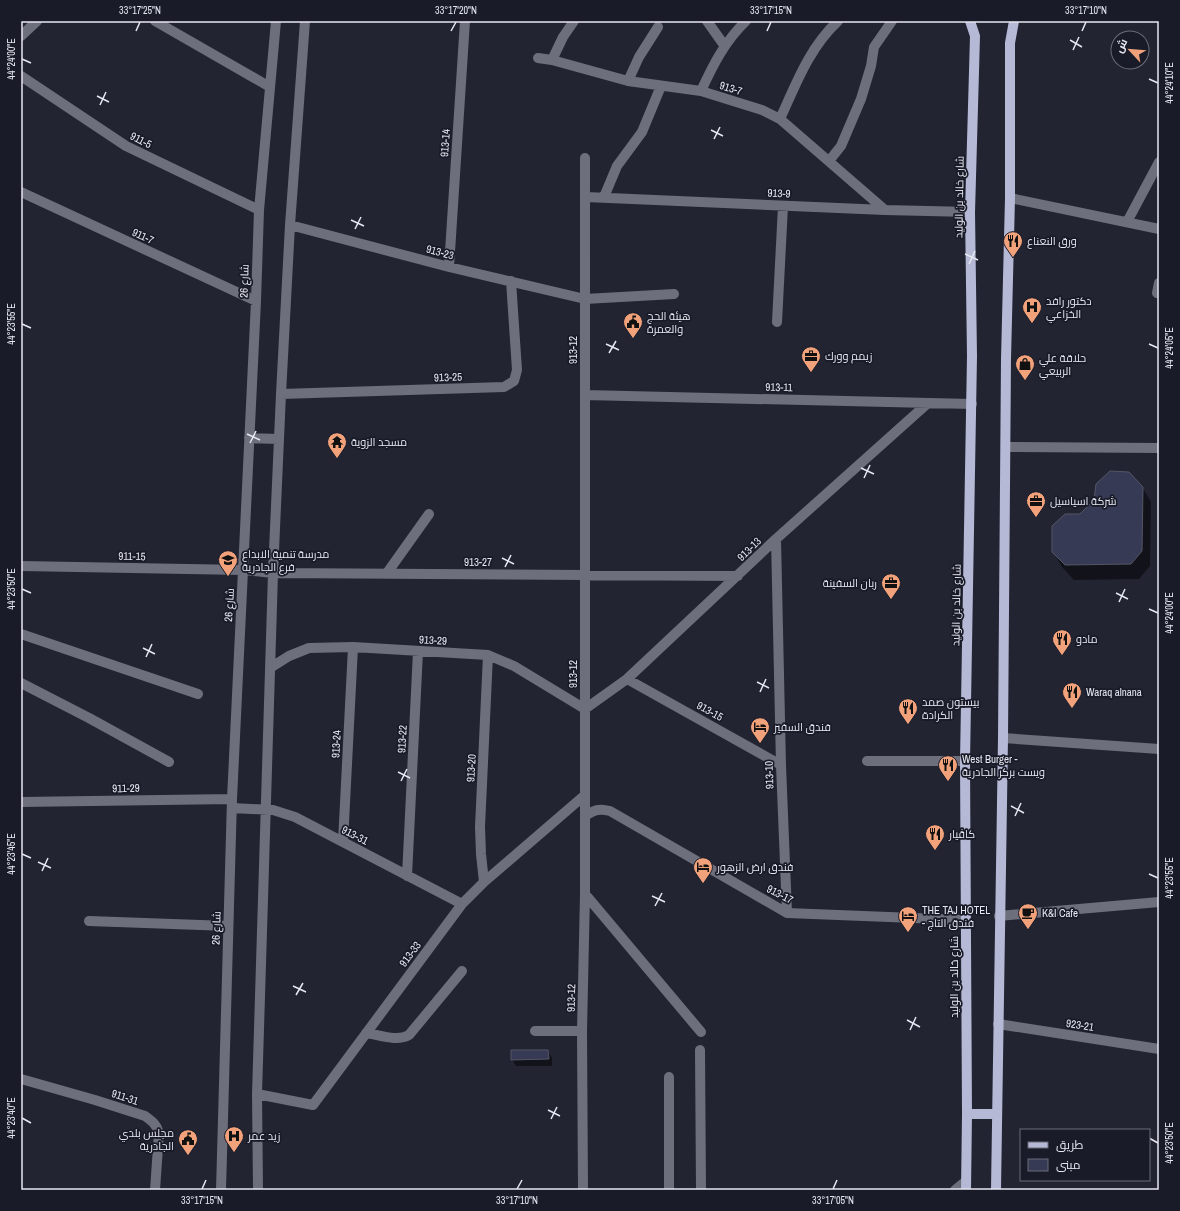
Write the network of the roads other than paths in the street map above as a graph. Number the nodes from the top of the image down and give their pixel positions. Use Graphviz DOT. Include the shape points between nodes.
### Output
graph roads {
  1 [pos="37,21"];
  2 [pos="155,21"];
  3 [pos="276,21"];
  4 [pos="305,21"];
  5 [pos="465,21"];
  6 [pos="574,21"];
  7 [pos="707,21"];
  8 [pos="746,21"];
  9 [pos="838,21"];
  10 [pos="892,21"];
  11 [pos="970,21"];
  12 [pos="1014,21"];
  13 [pos="658,27"];
  14 [pos="22,34"];
  15 [pos="724,45"];
  16 [pos="538,58"];
  17 [pos="552,60"];
  18 [pos="21,76"];
  19 [pos="628,81"];
  20 [pos="661,86"];
  21 [pos="270,87"];
  22 [pos="701,91"];
  23 [pos="780,119"];
  24 [pos="586,158"];
  25 [pos="829,161"];
  26 [pos="1159,162"];
  27 [pos="21,192"];
  28 [pos="586,197"];
  29 [pos="604,197"];
  30 [pos="1010,198"];
  31 [pos="783,206"];
  32 [pos="259,210"];
  33 [pos="885,210"];
  34 [pos="970,212"];
  35 [pos="1126,222"];
  36 [pos="290,225"];
  37 [pos="1159,229"];
  38 [pos="449,267"];
  39 [pos="511,281"];
  40 [pos="674,294"];
  41 [pos="585,299"];
  42 [pos="256,301"];
  43 [pos="777,322"];
  44 [pos="281,394"];
  45 [pos="585,395"];
  46 [pos="928,403"];
  47 [pos="972,404"];
  48 [pos="249,438"];
  49 [pos="279,439"];
  50 [pos="1006,447"];
  51 [pos="1159,448"];
  52 [pos="429,514"];
  53 [pos="776,539"];
  54 [pos="21,566"];
  55 [pos="243,570"];
  56 [pos="273,573"];
  57 [pos="387,573"];
  58 [pos="585,575"];
  59 [pos="738,576"];
  60 [pos="21,634"];
  61 [pos="353,648"];
  62 [pos="418,651"];
  63 [pos="488,655"];
  64 [pos="270,668"];
  65 [pos="627,679"];
  66 [pos="21,683"];
  67 [pos="198,694"];
  68 [pos="585,709"];
  69 [pos="1003,738"];
  70 [pos="1159,749"];
  71 [pos="867,761"];
  72 [pos="965,761"];
  73 [pos="169,762"];
  74 [pos="781,764"];
  75 [pos="584,795"];
  76 [pos="21,802"];
  77 [pos="232,803"];
  78 [pos="266,810"];
  79 [pos="585,816"];
  80 [pos="343,842"];
  81 [pos="407,876"];
  82 [pos="484,882"];
  83 [pos="586,894"];
  84 [pos="1159,902"];
  85 [pos="462,904"];
  86 [pos="787,913"];
  87 [pos="999,916"];
  88 [pos="966,920"];
  89 [pos="89,922"];
  90 [pos="228,926"];
  91 [pos="462,971"];
  92 [pos="998,1024"];
  93 [pos="535,1031"];
  94 [pos="582,1031"];
  95 [pos="701,1032"];
  96 [pos="366,1033"];
  97 [pos="1159,1049"];
  98 [pos="700,1050"];
  99 [pos="669,1077"];
  100 [pos="21,1079"];
  101 [pos="257,1094"];
  102 [pos="967,1114"];
  103 [pos="997,1114"];
  104 [pos="966,1185"];
  105 [pos="155,1190"];
  106 [pos="221,1190"];
  107 [pos="258,1190"];
  108 [pos="582,1190"];
  109 [pos="669,1190"];
  110 [pos="701,1190"];
  111 [pos="955,1190"];
  112 [pos="996,1190"];
  1 -- 14 [label="street"];
  2 -- 21 [label="street"];
  3 -- 21 [label="street, شارع 26"];
  4 -- 36 [label="street"];
  5 -- 38 [label="street, 913-14"];
  6 -- 17 [label="street"];
  7 -- 15 [label="street"];
  8 -- 15 [label="street"];
  9 -- 23 [label="street" via="807,60"];
  10 -- 25 [label="street" via="874,47 861,99 841,146"];
  11 -- 34 [label="main road, شارع خالد بن الوليد" via="974,36"];
  12 -- 30 [label="main road" via="1010,43"];
  13 -- 19 [label="street" via="639,57"];
  15 -- 22 [label="street"];
  16 -- 17 [label="street, 913-7"];
  17 -- 19 [label="street, 913-7"];
  18 -- 32 [label="street, 911-5" via="126,146"];
  19 -- 20 [label="street, 913-7"];
  20 -- 22 [label="street, 913-7"];
  20 -- 29 [label="street" via="642,132 617,166"];
  21 -- 32 [label="street, شارع 26"];
  22 -- 23 [label="street, 913-7" via="762,110"];
  23 -- 25 [label="street, 913-7"];
  24 -- 28 [label="street, 913-12"];
  25 -- 33 [label="street, 913-7"];
  26 -- 35 [label="street"];
  27 -- 42 [label="street, 911-7"];
  28 -- 29 [label="street, 913-9"];
  28 -- 41 [label="street, 913-12"];
  29 -- 31 [label="street, 913-9"];
  30 -- 35 [label="street"];
  30 -- 50 [label="main road"];
  31 -- 33 [label="street, 913-9"];
  31 -- 43 [label="street"];
  32 -- 42 [label="street, شارع 26"];
  33 -- 34 [label="street, 913-9"];
  34 -- 47 [label="main road, شارع خالد بن الوليد"];
  35 -- 37 [label="street"];
  36 -- 38 [label="street, 913-23"];
  36 -- 44 [label="street"];
  38 -- 39 [label="street, 913-23"];
  39 -- 41 [label="street, 913-23"];
  39 -- 44 [label="street, 913-25" via="516,370 514,381 504,388"];
  40 -- 41 [label="street, 913-23"];
  41 -- 45 [label="street, 913-12"];
  42 -- 48 [label="street, شارع 26"];
  44 -- 49 [label="street"];
  45 -- 46 [label="street, 913-11"];
  45 -- 58 [label="street, 913-12"];
  46 -- 47 [label="street, 913-11"];
  46 -- 53 [label="street, 913-13"];
  47 -- 72 [label="main road, شارع خالد بن الوليد"];
  48 -- 49 [label="street"];
  48 -- 55 [label="street, شارع 26"];
  49 -- 56 [label="street"];
  50 -- 51 [label="street"];
  50 -- 69 [label="main road"];
  52 -- 57 [label="street"];
  53 -- 59 [label="street, 913-13"];
  53 -- 74 [label="street, 913-10"];
  54 -- 55 [label="street, 911-15"];
  55 -- 56 [label="street, 913-27"];
  55 -- 77 [label="street, شارع 26"];
  56 -- 57 [label="street, 913-27"];
  56 -- 64 [label="street"];
  57 -- 58 [label="street, 913-27"];
  58 -- 59 [label="street, 913-27"];
  58 -- 68 [label="street, 913-12"];
  59 -- 65 [label="street, 913-13"];
  60 -- 67 [label="street"];
  61 -- 62 [label="street, 913-29"];
  61 -- 64 [label="street, 913-29" via="309,648"];
  61 -- 80 [label="street, 913-24"];
  62 -- 63 [label="street, 913-29"];
  62 -- 81 [label="street, 913-22"];
  63 -- 68 [label="street, 913-29" via="514,666"];
  63 -- 82 [label="street, 913-20" via="480,827"];
  64 -- 78 [label="street"];
  65 -- 68 [label="street, 913-13"];
  65 -- 74 [label="street, 913-15"];
  66 -- 73 [label="street"];
  68 -- 75 [label="street, 913-12"];
  69 -- 70 [label="street"];
  69 -- 87 [label="main road"];
  71 -- 72 [label="street"];
  72 -- 88 [label="main road, شارع خالد بن الوليد"];
  74 -- 86 [label="street, 913-10"];
  75 -- 79 [label="street, 913-12"];
  75 -- 82 [label="street, 913-33"];
  76 -- 77 [label="street, 911-29"];
  77 -- 78 [label="street, 913-31"];
  77 -- 90 [label="street, شارع 26"];
  78 -- 80 [label="street, 913-31" via="295,817"];
  78 -- 101 [label="street"];
  79 -- 83 [label="street, 913-12"];
  79 -- 86 [label="street, 913-17" via="600,808 610,811"];
  80 -- 81 [label="street, 913-31"];
  81 -- 85 [label="street, 913-31"];
  82 -- 85 [label="street, 913-33"];
  83 -- 94 [label="street, 913-12"];
  83 -- 95 [label="street"];
  84 -- 87 [label="street"];
  85 -- 96 [label="street, 913-33"];
  86 -- 88 [label="street, 913-17"];
  87 -- 92 [label="main road"];
  88 -- 102 [label="main road, شارع خالد بن الوليد"];
  89 -- 90 [label="street"];
  90 -- 106 [label="street, شارع 26"];
  91 -- 96 [label="street" via="409,1035 397,1038"];
  92 -- 97 [label="street, 923-21"];
  92 -- 103 [label="main road"];
  93 -- 94 [label="street"];
  94 -- 108 [label="street, 913-12"];
  96 -- 101 [label="street, 913-33" via="313,1105"];
  98 -- 110 [label="street"];
  99 -- 109 [label="street"];
  100 -- 105 [label="street, 911-31" via="95,1100 149,1119 159,1133"];
  101 -- 107 [label="street"];
  102 -- 103 [label="main road"];
  102 -- 104 [label="main road, شارع خالد بن الوليد"];
  103 -- 112 [label="main road"];
  104 -- 111 [label="street"];
}
